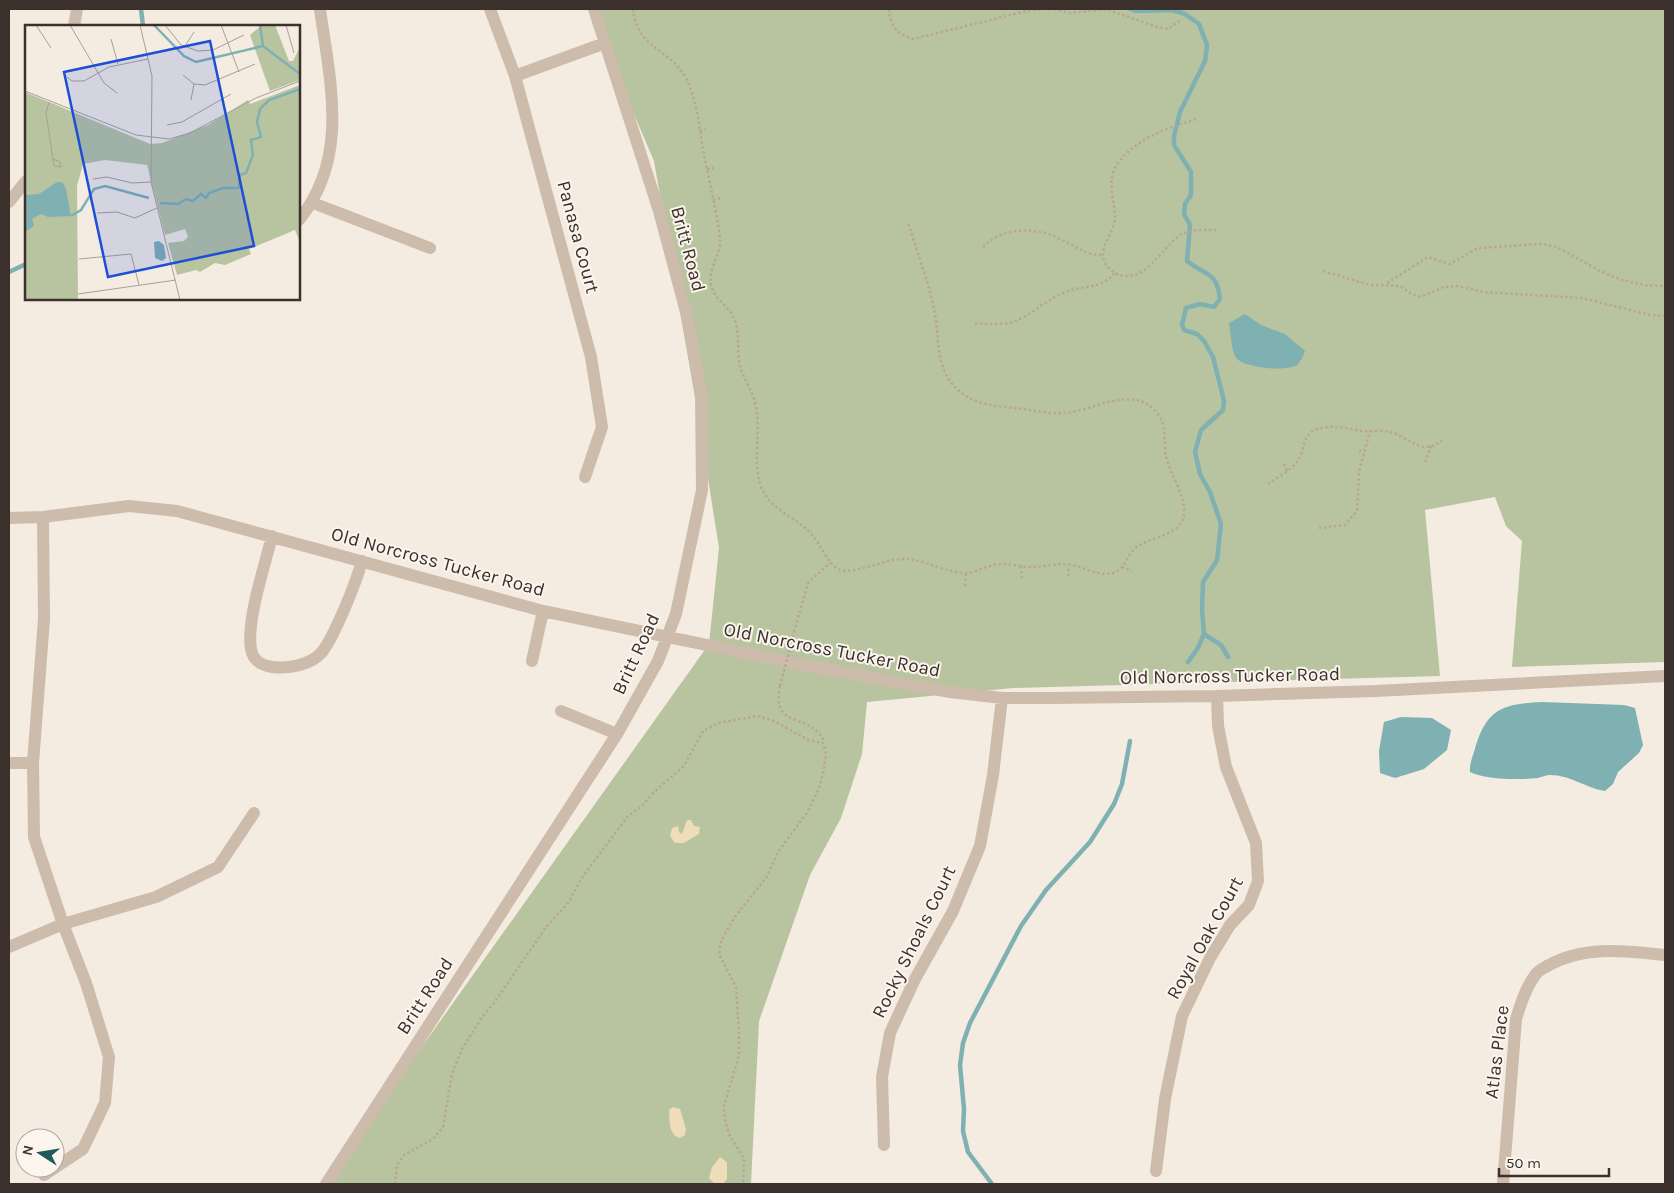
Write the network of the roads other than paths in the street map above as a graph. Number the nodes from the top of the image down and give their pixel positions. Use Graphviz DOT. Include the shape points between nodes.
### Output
graph roads {
  1 [pos="77,9"];
  2 [pos="320,9"];
  3 [pos="490,9"];
  4 [pos="594,9"];
  5 [pos="74,25"];
  6 [pos="605,43"];
  7 [pos="515,76"];
  8 [pos="25,182"];
  9 [pos="9,202"];
  10 [pos="313,203"];
  11 [pos="300,219"];
  12 [pos="430,248"];
  13 [pos="585,477"];
  14 [pos="43,516"];
  15 [pos="9,518"];
  16 [pos="272,536"];
  17 [pos="362,561"];
  18 [pos="543,611"];
  19 [pos="668,637"];
  20 [pos="532,661"];
  21 [pos="1665,676"];
  22 [pos="1217,696"];
  23 [pos="1002,698"];
  24 [pos="561,711"];
  25 [pos="617,734"];
  26 [pos="9,763"];
  27 [pos="33,763"];
  28 [pos="254,813"];
  29 [pos="63,924"];
  30 [pos="9,947"];
  31 [pos="1665,955"];
  32 [pos="884,1145"];
  33 [pos="65,1161"];
  34 [pos="1156,1171"];
  35 [pos="326,1184"];
  36 [pos="1503,1184"];
  1 -- 5 [label="street"];
  2 -- 10 [label="street" via="334,115 328,167"];
  3 -- 7 [label="street, Panasa Court"];
  4 -- 6 [label="street, Britt Road"];
  6 -- 7 [label="street"];
  6 -- 19 [label="street, Britt Road" via="659,212 686,312 701,392 702,490 678,605"];
  7 -- 13 [label="street, Panasa Court" via="591,357 602,427"];
  8 -- 9 [label="street"];
  10 -- 11 [label="street"];
  10 -- 12 [label="street"];
  14 -- 15 [label="street, Old Norcross Tucker Road"];
  14 -- 16 [label="street, Old Norcross Tucker Road" via="129,506 177,511"];
  14 -- 27 [label="street" via="44,620"];
  16 -- 17 [label="street, Old Norcross Tucker Road"];
  16 -- 17 [label="street" via="252,620 250,648 254,659 262,664 294,666 309,662 322,652"];
  17 -- 18 [label="street, Old Norcross Tucker Road"];
  18 -- 19 [label="street, Old Norcross Tucker Road"];
  18 -- 20 [label="street"];
  19 -- 23 [label="street, Old Norcross Tucker Road" via="950,692"];
  19 -- 25 [label="street, Britt Road"];
  21 -- 22 [label="street, Old Norcross Tucker Road"];
  22 -- 23 [label="street, Old Norcross Tucker Road"];
  22 -- 34 [label="street, Royal Oak Court" via="1218,726 1226,767 1256,843 1258,881 1249,905 1230,925 1210,958 1182,1016 1165,1099"];
  23 -- 32 [label="street, Rocky Shoals Court" via="980,846 953,911 915,979 890,1033 882,1077"];
  24 -- 25 [label="street"];
  25 -- 35 [label="street, Britt Road"];
  26 -- 27 [label="street"];
  27 -- 29 [label="street" via="34,837"];
  28 -- 29 [label="street" via="218,867 156,897"];
  29 -- 30 [label="street"];
  29 -- 33 [label="street" via="109,1057 105,1103 83,1149"];
  31 -- 36 [label="street, Atlas Place" via="1625,951 1584,952 1562,958 1537,972 1523,995 1516,1019"];
}
